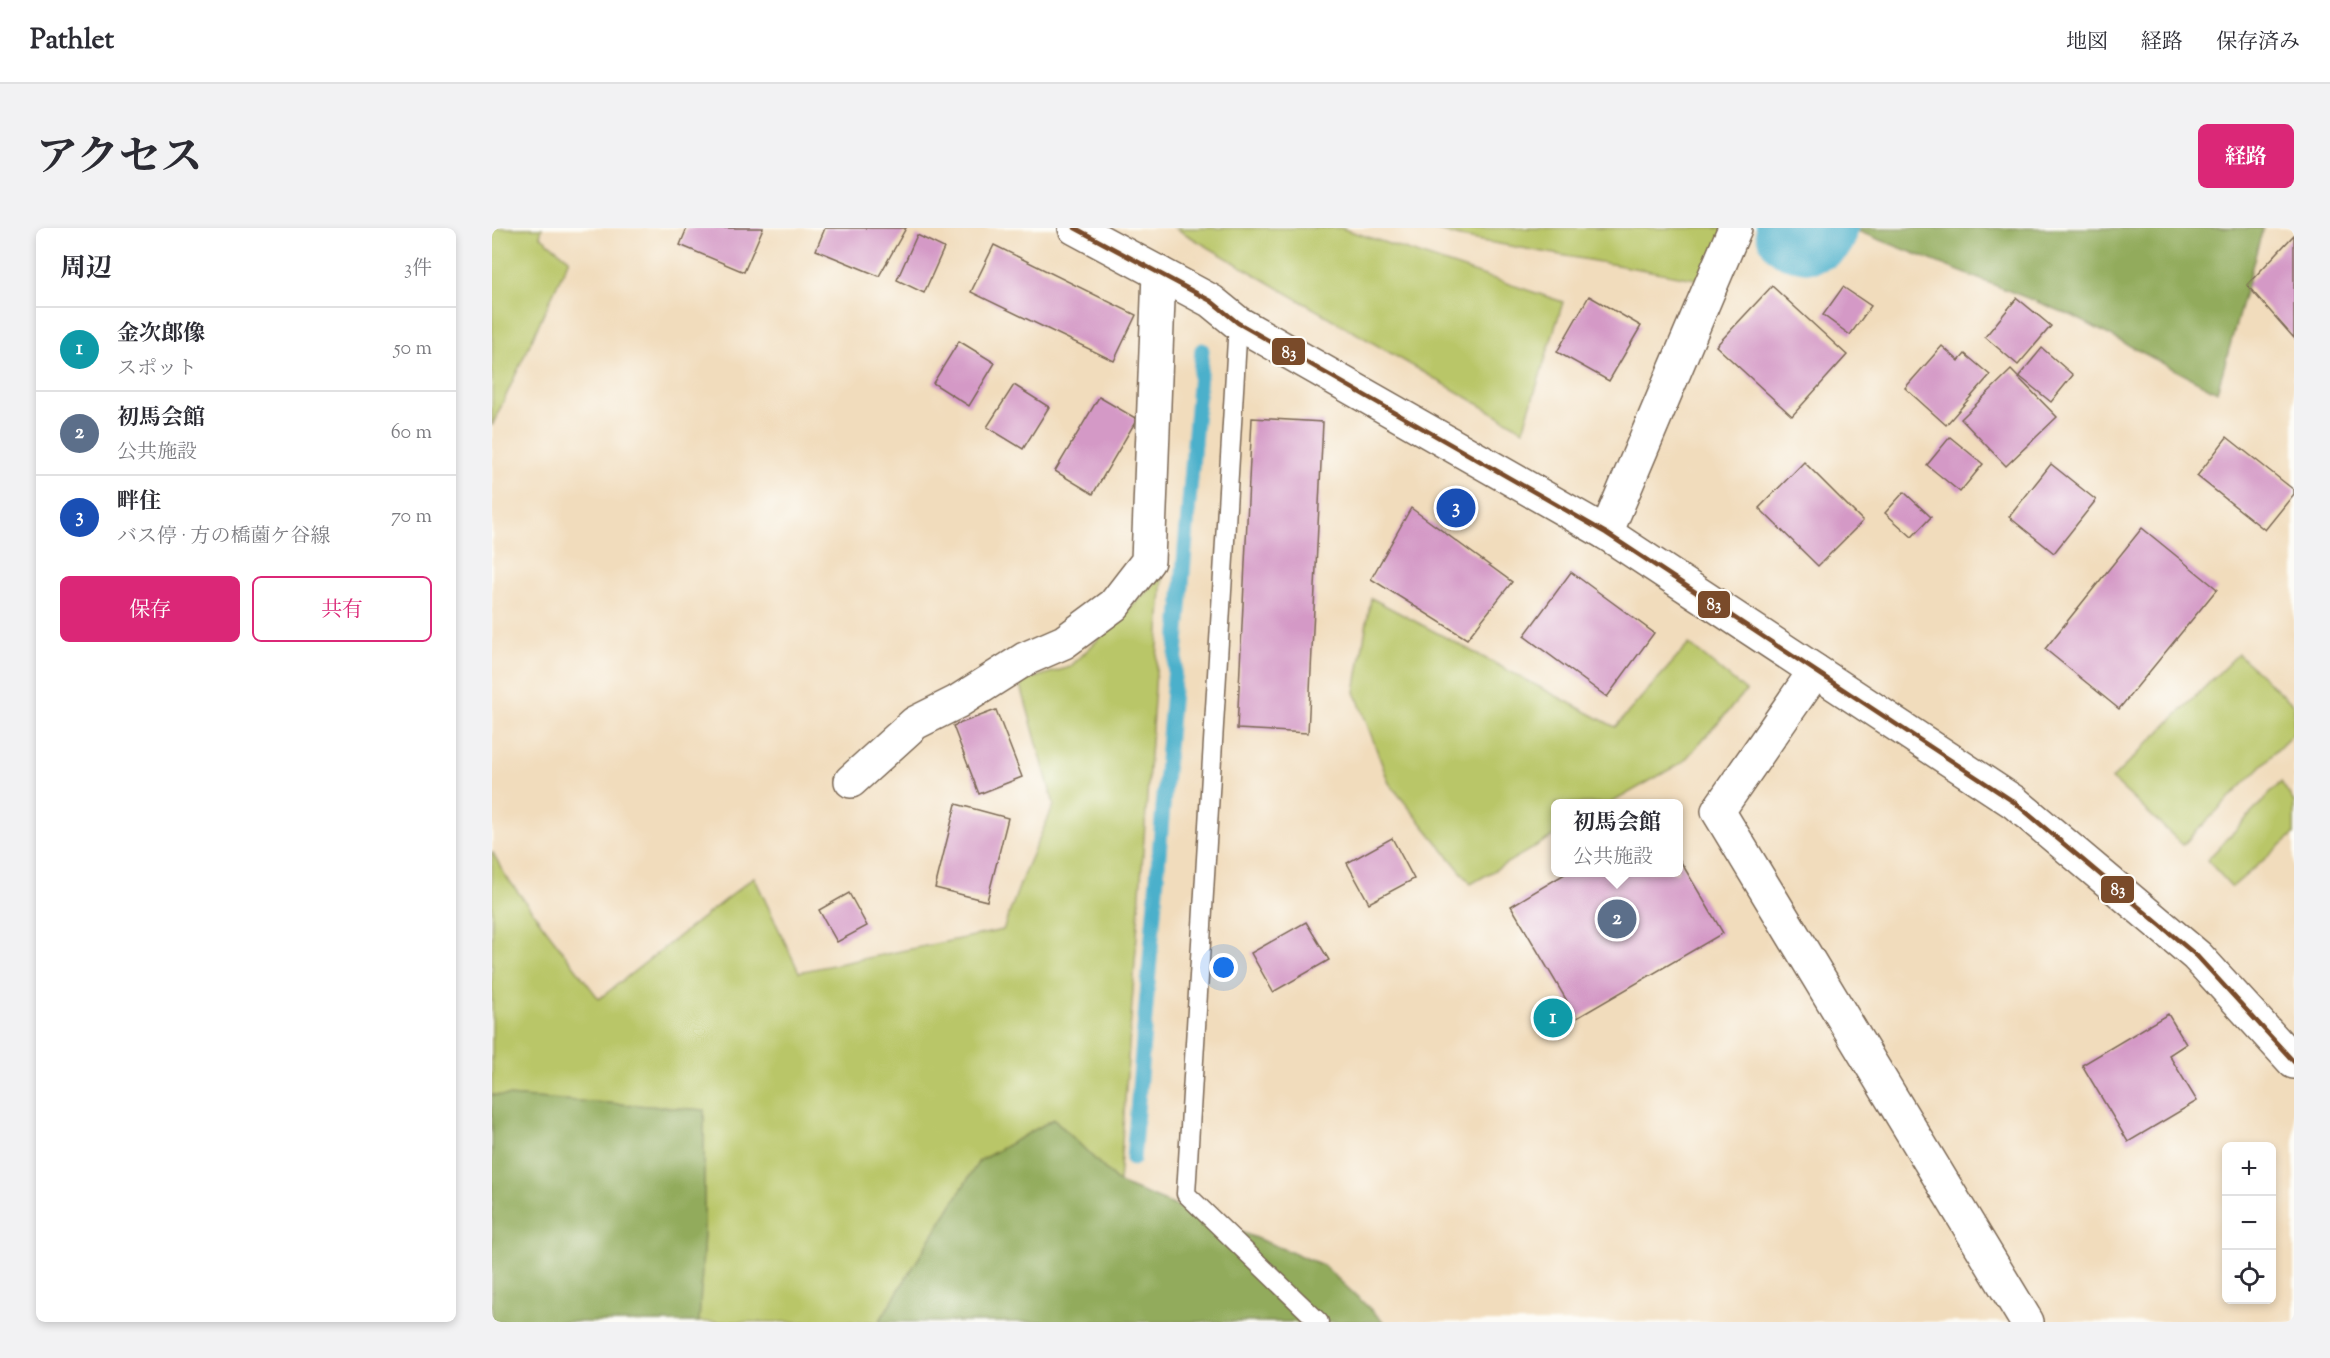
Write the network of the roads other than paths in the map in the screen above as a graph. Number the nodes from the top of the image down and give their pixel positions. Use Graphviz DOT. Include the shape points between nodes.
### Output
graph roads {
  1 [pos="1075,228"];
  2 [pos="1735,228"];
  3 [pos="1159,273"];
  4 [pos="1238,323"];
  5 [pos="1606,533"];
  6 [pos="1815,670"];
  7 [pos="851,781"];
  8 [pos="2294,1062"];
  9 [pos="1319,1322"];
  10 [pos="2027,1322"];
  1 -- 3 [label="street"];
  2 -- 5 [label="street"];
  3 -- 4 [label="street" via="1211,301"];
  3 -- 7 [label="street" via="1148,561 1114,605 1065,642 1025,659 915,723"];
  4 -- 5 [label="street"];
  4 -- 9 [label="lane" via="1186,1194"];
  5 -- 6 [label="street"];
  6 -- 8 [label="street" via="2014,802 2197,956"];
  6 -- 10 [label="street" via="1718,811"];
}
